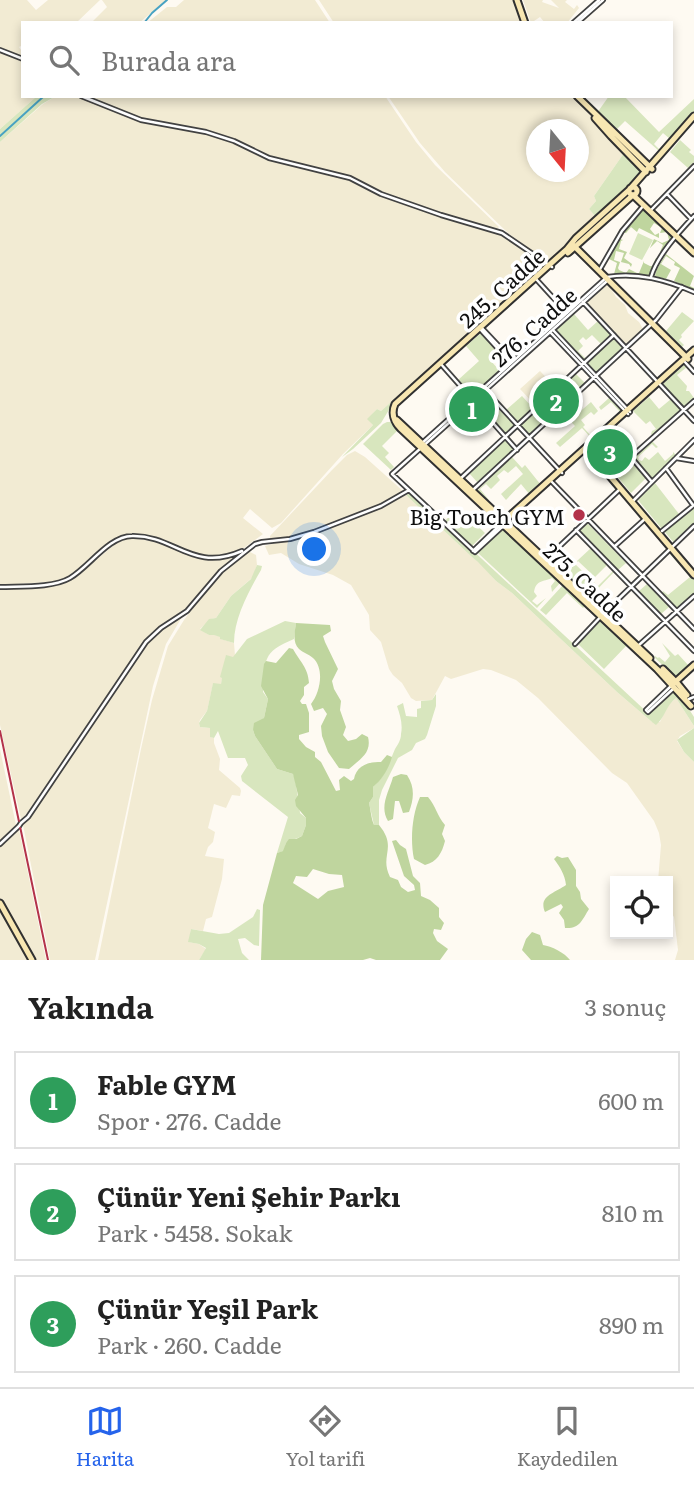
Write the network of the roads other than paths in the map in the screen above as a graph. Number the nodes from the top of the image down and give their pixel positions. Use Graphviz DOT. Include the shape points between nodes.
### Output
graph roads {
  1 [pos="517,0"];
  2 [pos="601,0"];
  3 [pos="524,21"];
  4 [pos="577,21"];
  5 [pos="0,50"];
  6 [pos="21,58"];
  7 [pos="86,98"];
  8 [pos="579,98"];
  9 [pos="694,118"];
  10 [pos="694,166"];
  11 [pos="649,170"];
  12 [pos="634,192"];
  13 [pos="667,194"];
  14 [pos="644,205"];
  15 [pos="652,209"];
  16 [pos="693,217"];
  17 [pos="677,234"];
  18 [pos="573,245"];
  19 [pos="694,251"];
  20 [pos="550,266"];
  21 [pos="599,271"];
  22 [pos="651,277"];
  23 [pos="536,279"];
  24 [pos="607,279"];
  25 [pos="682,287"];
  26 [pos="694,292"];
  27 [pos="583,302"];
  28 [pos="567,313"];
  29 [pos="652,323"];
  30 [pos="481,328"];
  31 [pos="550,330"];
  32 [pos="614,335"];
  33 [pos="626,348"];
  34 [pos="694,352"];
  35 [pos="686,359"];
  36 [pos="513,363"];
  37 [pos="441,364"];
  38 [pos="582,364"];
  39 [pos="694,372"];
  40 [pos="594,377"];
  41 [pos="660,384"];
  42 [pos="485,390"];
  43 [pos="473,399"];
  44 [pos="694,401"];
  45 [pos="395,408"];
  46 [pos="684,410"];
  47 [pos="628,413"];
  48 [pos="694,421"];
  49 [pos="517,425"];
  50 [pos="609,431"];
  51 [pos="506,436"];
  52 [pos="529,438"];
  53 [pos="694,439"];
  54 [pos="420,447"];
  55 [pos="588,448"];
  56 [pos="517,450"];
  57 [pos="631,458"];
  58 [pos="676,458"];
  59 [pos="694,461"];
  60 [pos="666,468"];
  61 [pos="561,472"];
  62 [pos="612,474"];
  63 [pos="460,479"];
  64 [pos="552,482"];
  65 [pos="652,482"];
  66 [pos="621,489"];
  67 [pos="409,490"];
  68 [pos="471,493"];
  69 [pos="633,501"];
  70 [pos="694,505"];
  71 [pos="646,518"];
  72 [pos="588,519"];
  73 [pos="504,523"];
  74 [pos="694,527"];
  75 [pos="576,530"];
  76 [pos="662,531"];
  77 [pos="614,547"];
  78 [pos="249,548"];
  79 [pos="673,548"];
  80 [pos="544,560"];
  81 [pos="694,569"];
  82 [pos="694,575"];
  83 [pos="643,576"];
  84 [pos="631,586"];
  85 [pos="0,587"];
  86 [pos="694,596"];
  87 [pos="677,611"];
  88 [pos="602,615"];
  89 [pos="666,621"];
  90 [pos="694,629"];
  91 [pos="575,644"];
  92 [pos="638,646"];
  93 [pos="694,651"];
  94 [pos="694,667"];
  95 [pos="676,684"];
  96 [pos="691,696"];
  97 [pos="693,708"];
  98 [pos="647,711"];
  99 [pos="0,844"];
  100 [pos="0,902"];
  101 [pos="32,960"];
  1 -- 3 [label="street"];
  2 -- 4 [label="street"];
  5 -- 6 [label="street"];
  7 -- 20 [label="street" via="141,120 219,136 266,157 350,178 387,197 507,235"];
  8 -- 11 [label="street" via="602,127"];
  9 -- 11 [label="street, 245. Cadde"];
  10 -- 13 [label="street"];
  11 -- 12 [label="street, 245. Cadde"];
  12 -- 14 [label="street"];
  12 -- 15 [label="street"];
  12 -- 18 [label="street, 245. Cadde"];
  13 -- 15 [label="street"];
  13 -- 16 [label="street"];
  14 -- 17 [label="street"];
  14 -- 21 [label="street" via="622,231"];
  15 -- 17 [label="street"];
  16 -- 17 [label="street"];
  17 -- 19 [label="street"];
  17 -- 22 [label="street"];
  18 -- 20 [label="street, 245. Cadde"];
  18 -- 21 [label="street"];
  20 -- 23 [label="street, 245. Cadde"];
  21 -- 24 [label="street"];
  22 -- 24 [label="street"];
  22 -- 25 [label="street"];
  23 -- 28 [label="street"];
  23 -- 30 [label="street, 245. Cadde"];
  24 -- 27 [label="street, 276. Cadde"];
  24 -- 28 [label="street, 276. Cadde"];
  24 -- 29 [label="street"];
  25 -- 26 [label="street"];
  25 -- 29 [label="street"];
  27 -- 31 [label="street, 276. Cadde"];
  27 -- 32 [label="street"];
  28 -- 31 [label="street, 276. Cadde"];
  29 -- 33 [label="street"];
  29 -- 35 [label="street"];
  30 -- 36 [label="street"];
  30 -- 37 [label="street, 245. Cadde"];
  31 -- 36 [label="street, 276. Cadde"];
  31 -- 38 [label="street"];
  32 -- 33 [label="street"];
  32 -- 38 [label="street"];
  33 -- 40 [label="street"];
  33 -- 41 [label="street"];
  34 -- 35 [label="street"];
  35 -- 39 [label="street"];
  35 -- 41 [label="street"];
  36 -- 42 [label="street, 276. Cadde"];
  36 -- 43 [label="street, 276. Cadde"];
  37 -- 43 [label="street"];
  37 -- 45 [label="street, 245. Cadde"];
  38 -- 40 [label="street"];
  38 -- 49 [label="street"];
  40 -- 47 [label="street"];
  40 -- 52 [label="street"];
  41 -- 46 [label="street"];
  41 -- 47 [label="street"];
  42 -- 43 [label="street, 276. Cadde"];
  42 -- 49 [label="street"];
  43 -- 51 [label="street"];
  43 -- 54 [label="street, 276. Cadde"];
  44 -- 46 [label="street"];
  45 -- 54 [label="street, 275. Cadde" via="396,421"];
  46 -- 48 [label="street"];
  46 -- 57 [label="street"];
  47 -- 50 [label="street"];
  47 -- 55 [label="street"];
  49 -- 51 [label="street"];
  49 -- 52 [label="street"];
  50 -- 55 [label="street"];
  50 -- 57 [label="street"];
  51 -- 56 [label="street"];
  51 -- 63 [label="street"];
  52 -- 56 [label="street"];
  52 -- 61 [label="street"];
  53 -- 58 [label="street"];
  54 -- 63 [label="street, 275. Cadde"];
  54 -- 67 [label="street, 276. Cadde" via="392,474"];
  54 -- 68 [label="street, 275. Cadde"];
  55 -- 61 [label="street"];
  55 -- 62 [label="street"];
  55 -- 66 [label="street"];
  56 -- 68 [label="street"];
  57 -- 62 [label="street"];
  57 -- 65 [label="street"];
  58 -- 59 [label="street"];
  58 -- 60 [label="street"];
  60 -- 65 [label="street"];
  60 -- 70 [label="street"];
  61 -- 64 [label="street"];
  61 -- 73 [label="street"];
  62 -- 69 [label="street"];
  63 -- 68 [label="street, 275. Cadde"];
  64 -- 72 [label="street"];
  64 -- 73 [label="street"];
  65 -- 69 [label="street"];
  66 -- 69 [label="street"];
  66 -- 72 [label="street"];
  67 -- 73 [label="street" via="474,551"];
  67 -- 78 [label="street" via="314,532"];
  68 -- 73 [label="street, 275. Cadde"];
  69 -- 71 [label="street"];
  69 -- 76 [label="street"];
  70 -- 76 [label="street"];
  71 -- 77 [label="street"];
  71 -- 79 [label="street"];
  72 -- 75 [label="street"];
  72 -- 77 [label="street"];
  73 -- 80 [label="street, 275. Cadde"];
  74 -- 79 [label="street"];
  75 -- 80 [label="street"];
  75 -- 84 [label="street"];
  76 -- 79 [label="street"];
  77 -- 83 [label="street"];
  78 -- 85 [label="street" via="207,558 156,540 123,537 67,580"];
  78 -- 99 [label="street" via="221,571 187,611 146,642 29,816"];
  79 -- 81 [label="street"];
  79 -- 82 [label="street"];
  79 -- 83 [label="street"];
  80 -- 88 [label="street, 275. Cadde"];
  83 -- 84 [label="street"];
  83 -- 87 [label="street"];
  84 -- 88 [label="street"];
  84 -- 89 [label="street"];
  86 -- 87 [label="street"];
  87 -- 89 [label="street"];
  87 -- 90 [label="street"];
  88 -- 91 [label="street"];
  88 -- 92 [label="street, 275. Cadde"];
  88 -- 95 [label="street, 275. Cadde"];
  89 -- 92 [label="street"];
  89 -- 93 [label="street"];
  92 -- 95 [label="street, 275. Cadde"];
  94 -- 95 [label="street"];
  95 -- 96 [label="street"];
  95 -- 97 [label="street"];
  95 -- 98 [label="street"];
  96 -- 97 [label="street"];
  100 -- 101 [label="street"];
}
